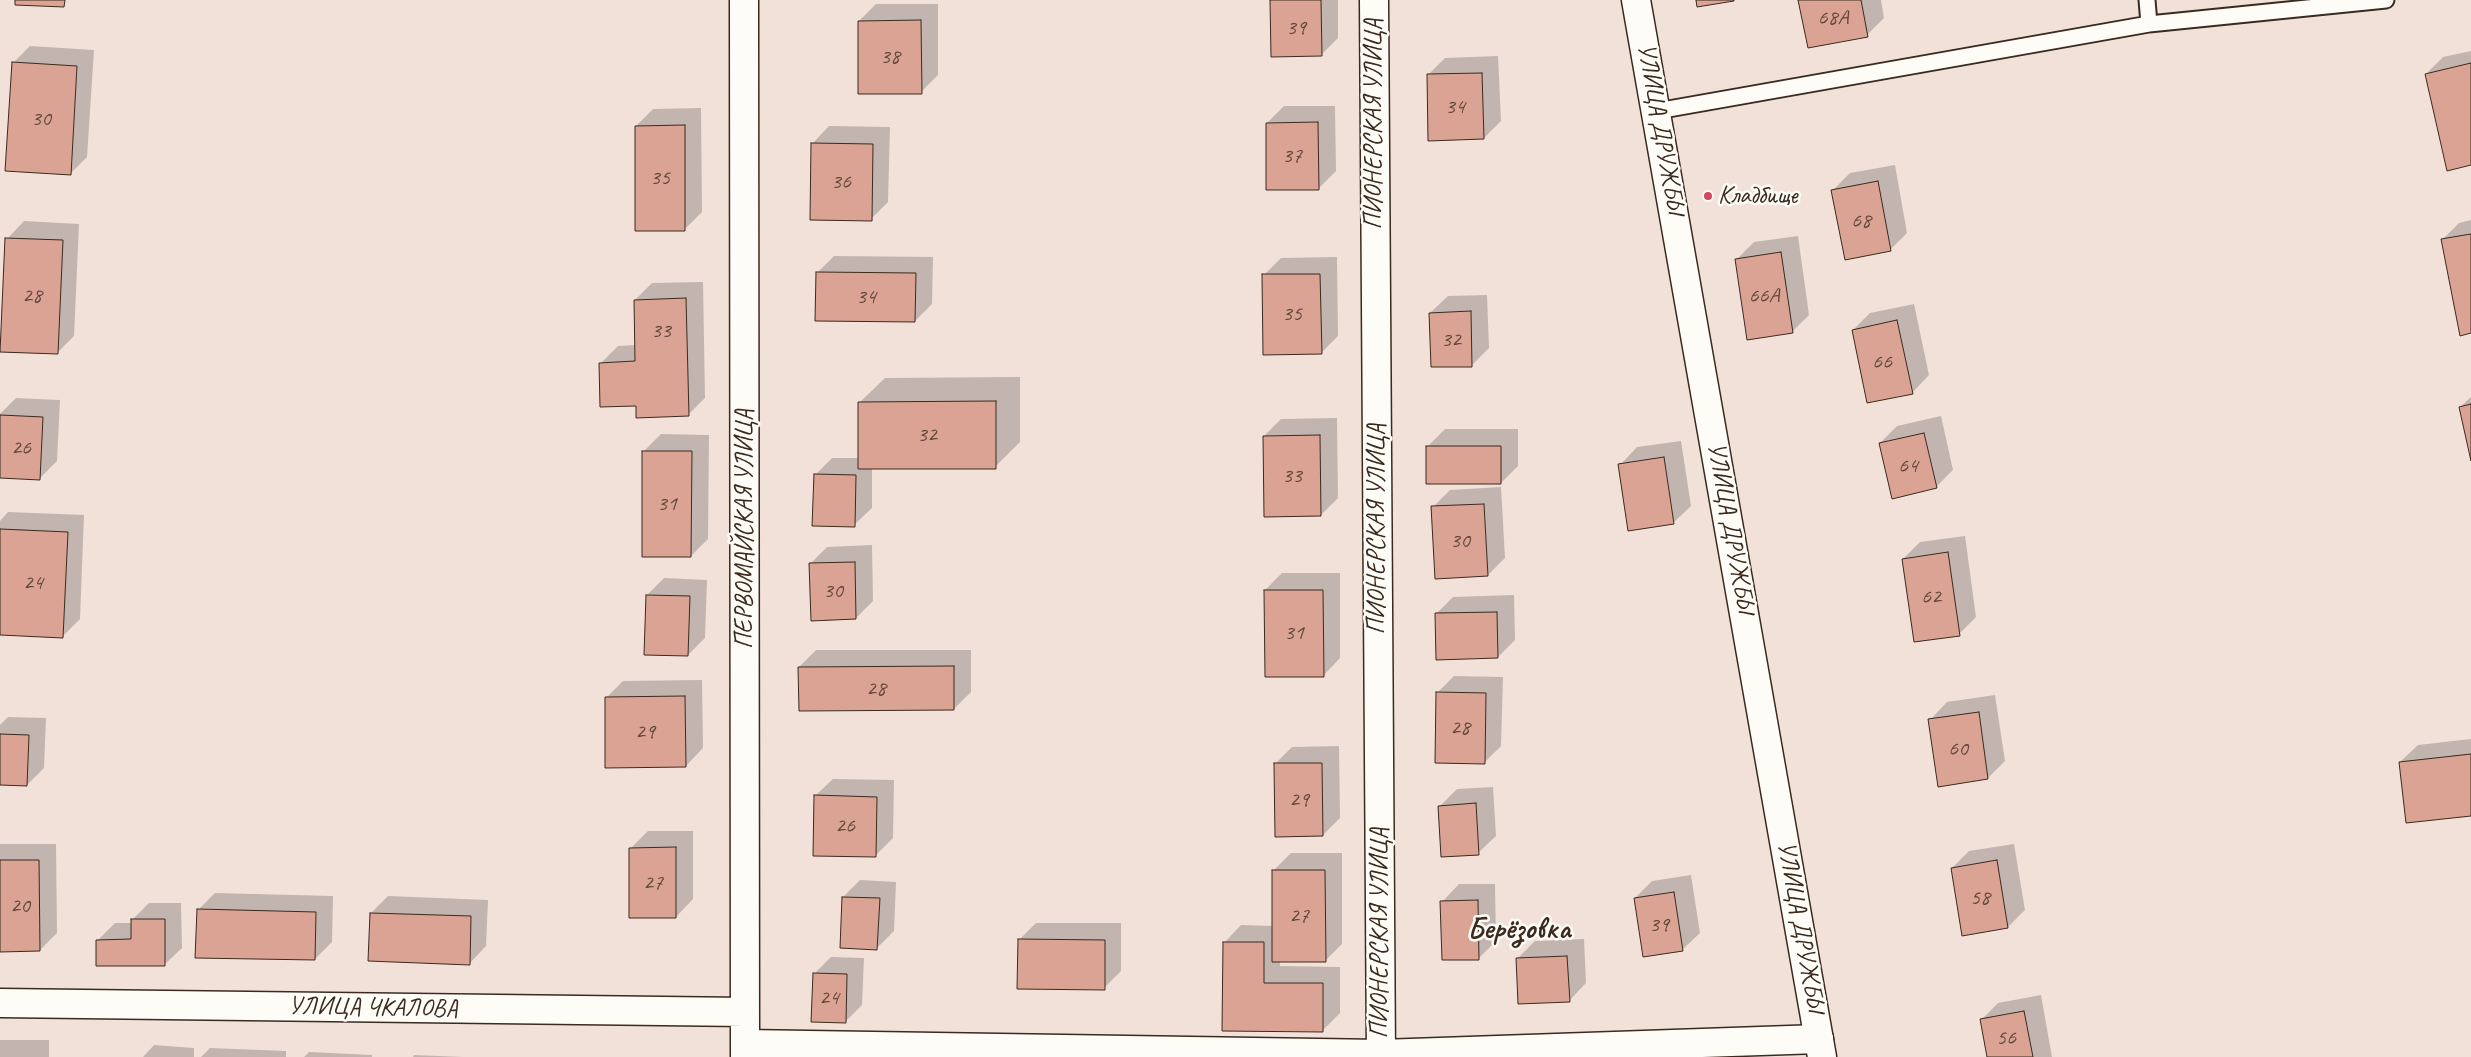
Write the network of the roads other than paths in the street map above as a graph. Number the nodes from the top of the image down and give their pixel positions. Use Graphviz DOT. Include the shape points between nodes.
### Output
graph roads {
  1 [pos="744,0"];
  2 [pos="1374,0"];
  3 [pos="1636,0"];
  4 [pos="2147,0"];
  5 [pos="2386,0"];
  6 [pos="2149,24"];
  7 [pos="1657,110"];
  8 [pos="0,1003"];
  9 [pos="745,1012"];
  10 [pos="1820,1048"];
  11 [pos="745,1051"];
  12 [pos="1381,1055"];
  1 -- 9 [label="street, ПЕРВОМАЙСКАЯ УЛИЦА"];
  2 -- 12 [label="street, ПИОНЕРСКАЯ УЛИЦА"];
  3 -- 7 [label="street, УЛИЦА ДРУЖБЫ"];
  4 -- 6 [label="lane"];
  5 -- 6 [label="lane"];
  6 -- 7 [label="lane"];
  7 -- 10 [label="street, УЛИЦА ДРУЖБЫ"];
  8 -- 9 [label="street, УЛИЦА ЧКАЛОВА"];
  9 -- 11 [label="street, ПЕРВОМАЙСКАЯ УЛИЦА"];
  10 -- 12 [label="street"];
  11 -- 12 [label="street"];
}
